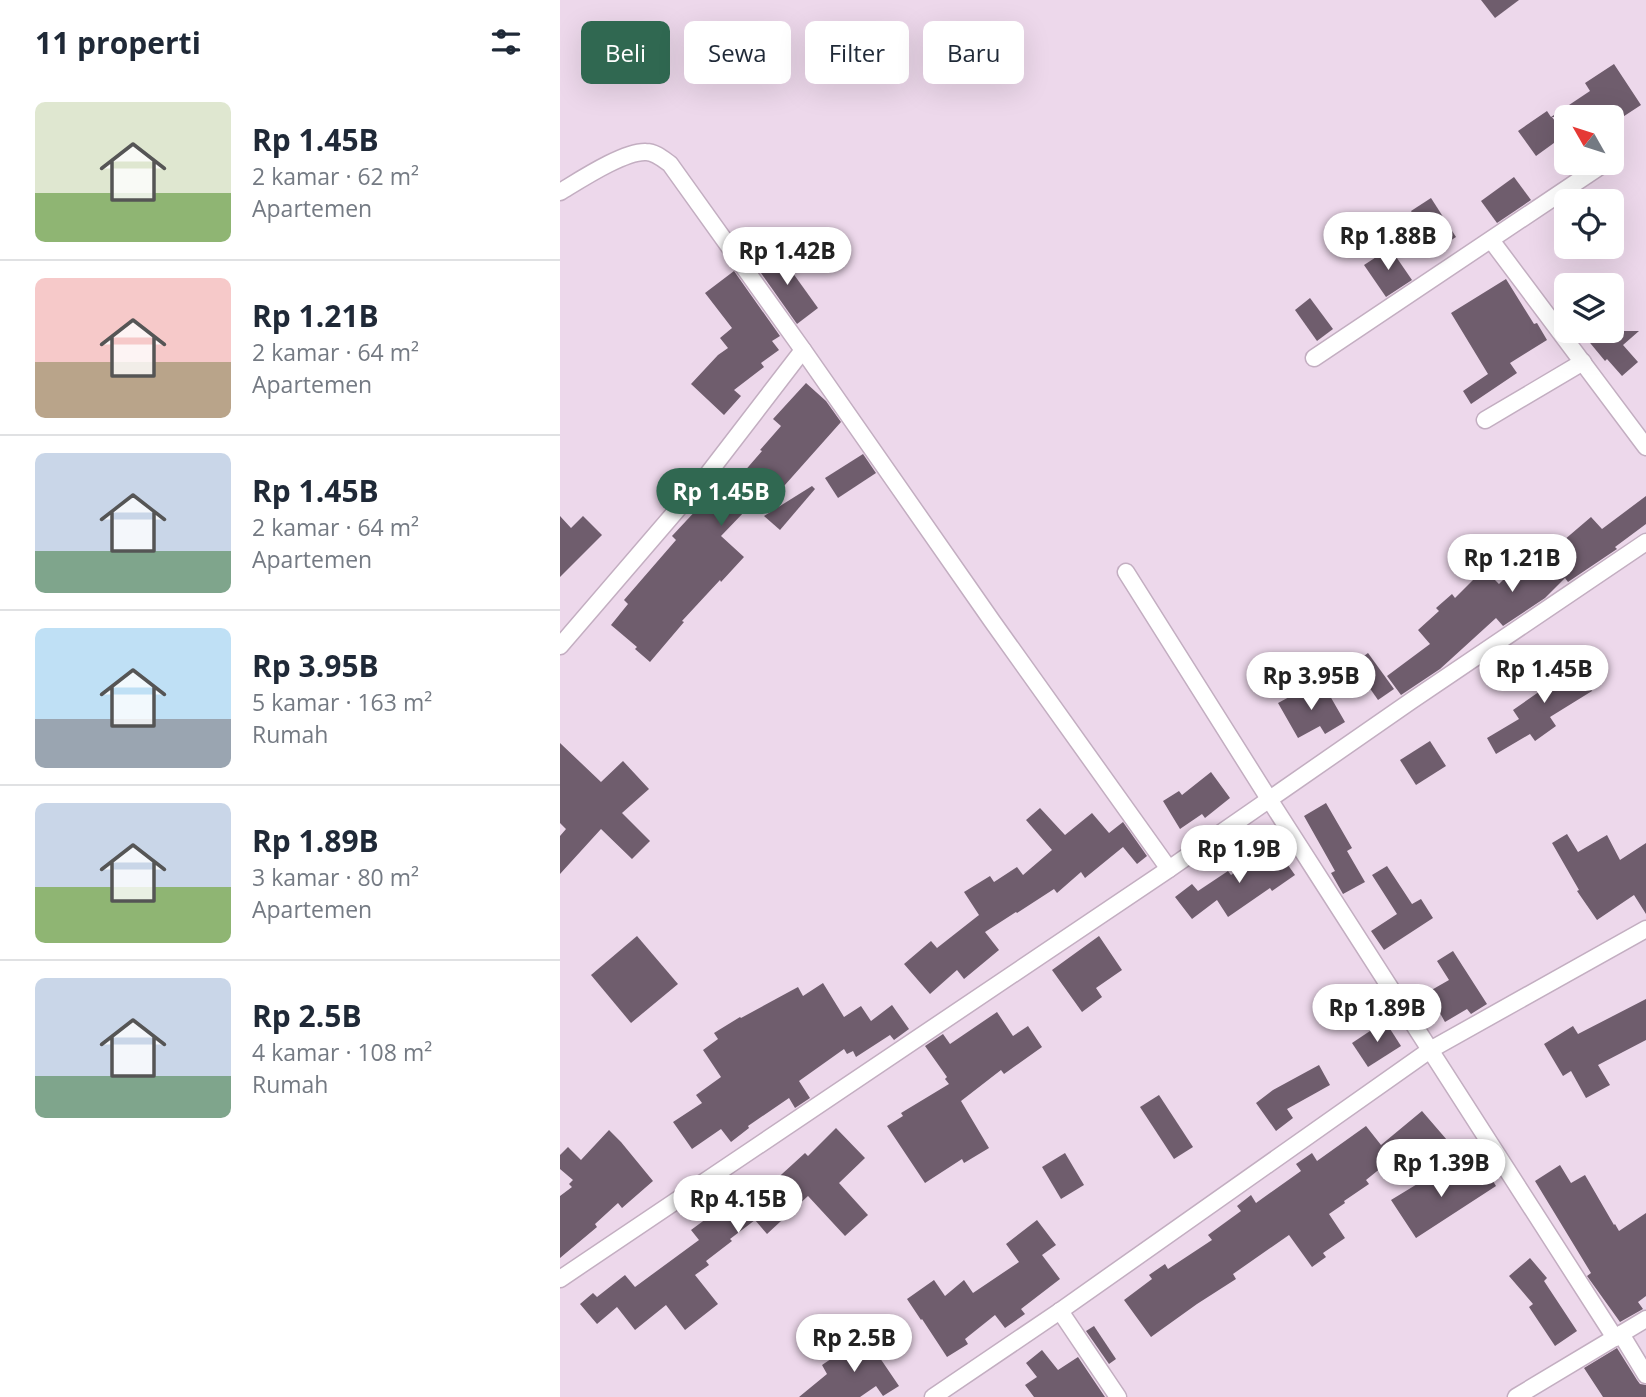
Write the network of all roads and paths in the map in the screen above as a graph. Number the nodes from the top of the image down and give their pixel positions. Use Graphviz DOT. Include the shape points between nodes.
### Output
graph roads {
  1 [pos="1587,175"];
  2 [pos="560,192"];
  3 [pos="1491,240"];
  4 [pos="803,350"];
  5 [pos="1314,358"];
  6 [pos="1583,362"];
  7 [pos="1485,420"];
  8 [pos="1646,447"];
  9 [pos="1646,542"];
  10 [pos="1126,572"];
  11 [pos="560,646"];
  12 [pos="1269,799"];
  13 [pos="1169,869"];
  14 [pos="1646,929"];
  15 [pos="1430,1050"];
  16 [pos="560,1279"];
  17 [pos="1060,1311"];
  18 [pos="1646,1319"];
  19 [pos="1618,1336"];
  20 [pos="1646,1375"];
  21 [pos="933,1397"];
  22 [pos="1118,1397"];
  23 [pos="1516,1397"];
  1 -- 3 [label="street"];
  2 -- 4 [label="street" via="634,154 645,152 662,158 676,171"];
  3 -- 5 [label="street"];
  3 -- 6 [label="street"];
  4 -- 11 [label="street" via="707,475"];
  4 -- 13 [label="street"];
  6 -- 7 [label="street"];
  6 -- 8 [label="street"];
  9 -- 12 [label="street"];
  10 -- 12 [label="street"];
  12 -- 13 [label="street"];
  12 -- 15 [label="street"];
  13 -- 16 [label="street"];
  14 -- 15 [label="street"];
  15 -- 17 [label="street"];
  15 -- 19 [label="street"];
  17 -- 21 [label="street"];
  17 -- 22 [label="street"];
  18 -- 19 [label="street"];
  19 -- 20 [label="street"];
  19 -- 23 [label="street"];
}
